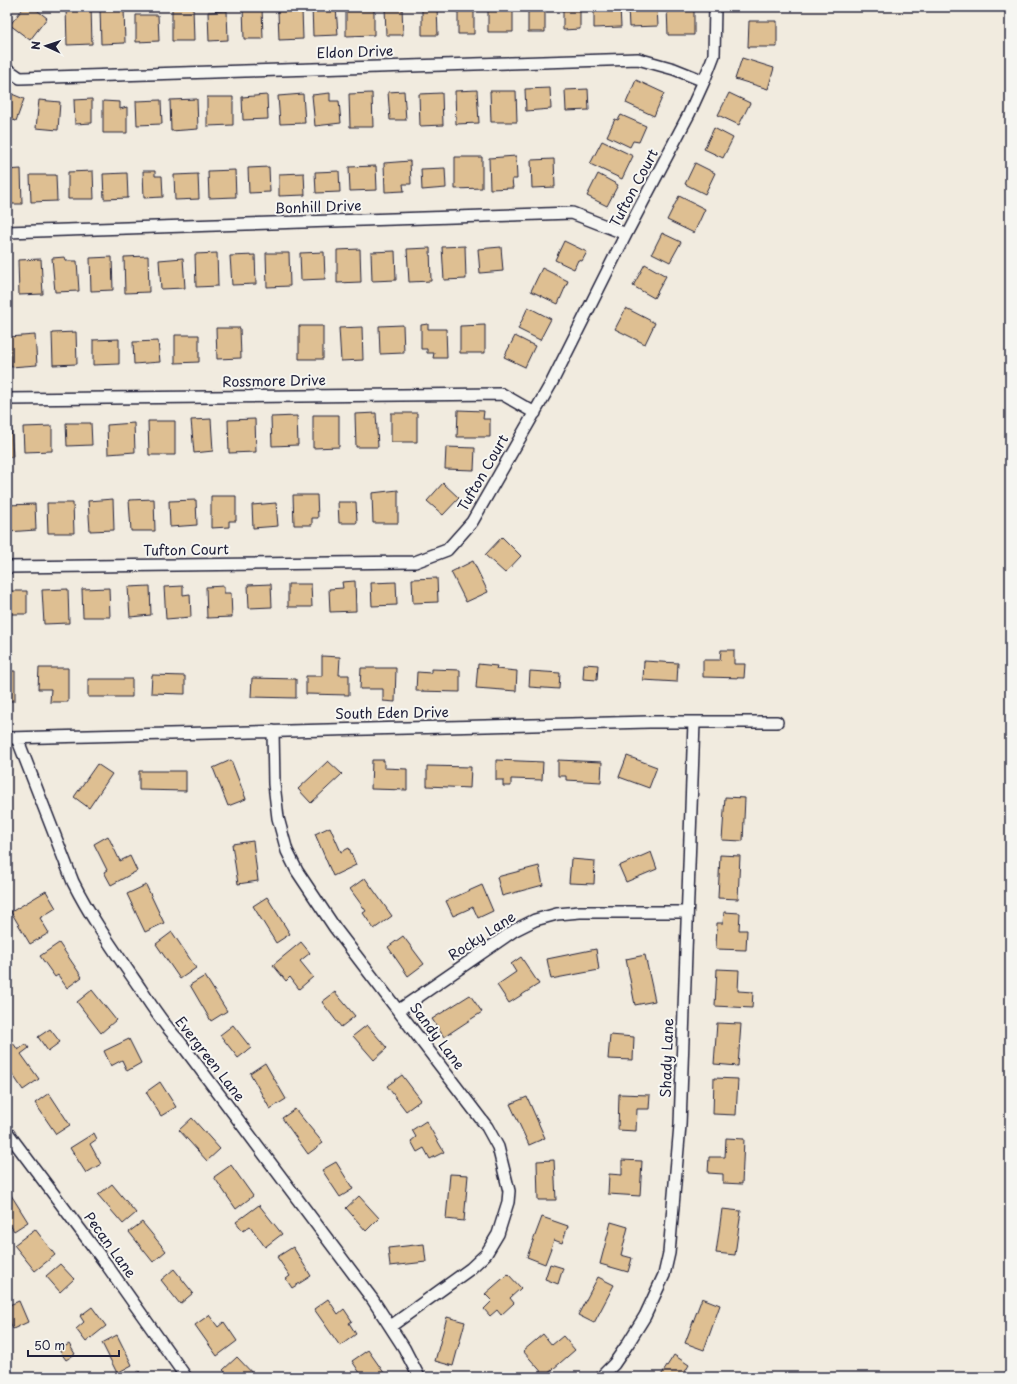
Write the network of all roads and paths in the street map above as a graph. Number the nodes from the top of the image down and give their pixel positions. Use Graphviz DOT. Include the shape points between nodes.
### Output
graph roads {
  1 [pos="715,7"];
  2 [pos="7,69"];
  3 [pos="704,81"];
  4 [pos="7,232"];
  5 [pos="626,234"];
  6 [pos="7,399"];
  7 [pos="535,413"];
  8 [pos="7,567"];
  9 [pos="694,722"];
  10 [pos="777,722"];
  11 [pos="273,732"];
  12 [pos="12,738"];
  13 [pos="687,912"];
  14 [pos="399,1010"];
  15 [pos="7,1132"];
  16 [pos="391,1326"];
  17 [pos="186,1377"];
  18 [pos="420,1377"];
  19 [pos="601,1377"];
  1 -- 3 [label="street, Tufton Court" via="714,55"];
  2 -- 3 [label="street, Eldon Drive" via="20,78 638,59"];
  3 -- 5 [label="street, Tufton Court"];
  4 -- 5 [label="street, Bonhill Drive" via="572,213"];
  5 -- 7 [label="street, Tufton Court"];
  6 -- 7 [label="street, Rossmore Drive" via="502,394"];
  7 -- 8 [label="street, Tufton Court" via="472,522 447,550 415,562"];
  9 -- 10 [label="street, South Eden Drive"];
  9 -- 11 [label="street, South Eden Drive"];
  9 -- 13 [label="street, Shady Lane"];
  11 -- 12 [label="street, South Eden Drive"];
  11 -- 14 [label="street, Sandy Lane" via="274,784 278,818 292,861 335,928"];
  12 -- 16 [label="street, Evergreen Lane" via="73,882 113,951 158,1016"];
  13 -- 14 [label="street, Rocky Lane" via="580,912 557,914 535,920 515,930"];
  13 -- 19 [label="street, Shady Lane" via="680,1125 669,1253 664,1275 645,1316 623,1352"];
  14 -- 16 [label="street, Sandy Lane" via="487,1127 498,1147 509,1191 498,1234 486,1254 452,1283"];
  15 -- 17 [label="street, Pecan Lane" via="106,1264"];
  16 -- 18 [label="street, Evergreen Lane"];
}
